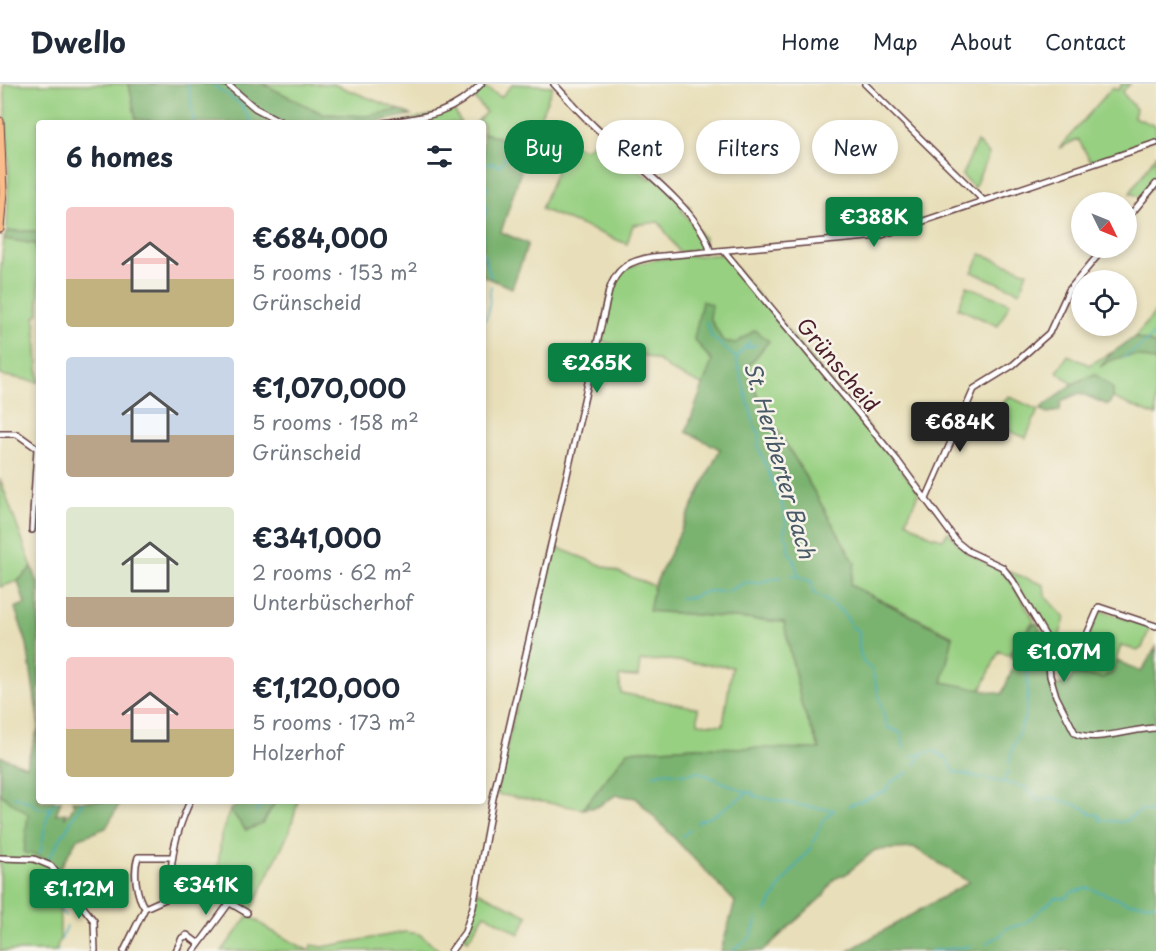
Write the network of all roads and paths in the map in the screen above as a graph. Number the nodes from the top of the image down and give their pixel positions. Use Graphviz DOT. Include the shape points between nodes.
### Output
graph roads {
  1 [pos="227,84"];
  2 [pos="481,84"];
  3 [pos="554,84"];
  4 [pos="865,84"];
  5 [pos="277,120"];
  6 [pos="406,120"];
  7 [pos="0,121"];
  8 [pos="1156,143"];
  9 [pos="1156,184"];
  10 [pos="1,192"];
  11 [pos="984,201"];
  12 [pos="1137,207"];
  13 [pos="0,229"];
  14 [pos="724,251"];
  15 [pos="710,252"];
  16 [pos="1096,258"];
  17 [pos="0,434"];
  18 [pos="36,448"];
  19 [pos="36,476"];
  20 [pos="926,499"];
  21 [pos="32,530"];
  22 [pos="1156,626"];
  23 [pos="1046,637"];
  24 [pos="1156,728"];
  25 [pos="189,804"];
  26 [pos="172,857"];
  27 [pos="0,858"];
  28 [pos="172,896"];
  29 [pos="230,902"];
  30 [pos="145,908"];
  31 [pos="247,913"];
  32 [pos="199,944"];
  33 [pos="95,951"];
  34 [pos="124,951"];
  35 [pos="176,951"];
  36 [pos="194,951"];
  37 [pos="452,951"];
  1 -- 5 [label="street"];
  2 -- 6 [label="street" via="455,107"];
  3 -- 15 [label="street" via="686,210 706,237"];
  4 -- 11 [label="street"];
  7 -- 10 [label="main road"];
  8 -- 11 [label="street"];
  9 -- 12 [label="street"];
  10 -- 13 [label="main road"];
  11 -- 14 [label="street" via="879,236"];
  14 -- 15 [label="street"];
  14 -- 20 [label="street, Grünscheid"];
  15 -- 37 [label="street" via="639,260 628,263 613,278 541,581 482,849 473,907 465,932"];
  16 -- 20 [label="street" via="1069,290 1049,333 1013,365 974,389"];
  17 -- 18 [label="street" via="17,434"];
  19 -- 21 [label="street"];
  20 -- 23 [label="street, Grünscheid" via="957,542 1002,567"];
  22 -- 23 [label="street" via="1099,607 1082,646 1076,649"];
  23 -- 24 [label="street, Grünscheid" via="1056,696 1076,733 1100,736"];
  25 -- 26 [label="street"];
  26 -- 28 [label="street"];
  26 -- 30 [label="street" via="138,857 138,889"];
  27 -- 33 [label="street" via="34,859 51,866 94,921"];
  28 -- 29 [label="street" via="198,888 215,892"];
  28 -- 30 [label="street"];
  29 -- 31 [label="street"];
  29 -- 32 [label="street"];
  30 -- 34 [label="street"];
  32 -- 35 [label="street" via="187,935"];
  32 -- 36 [label="street"];
}
